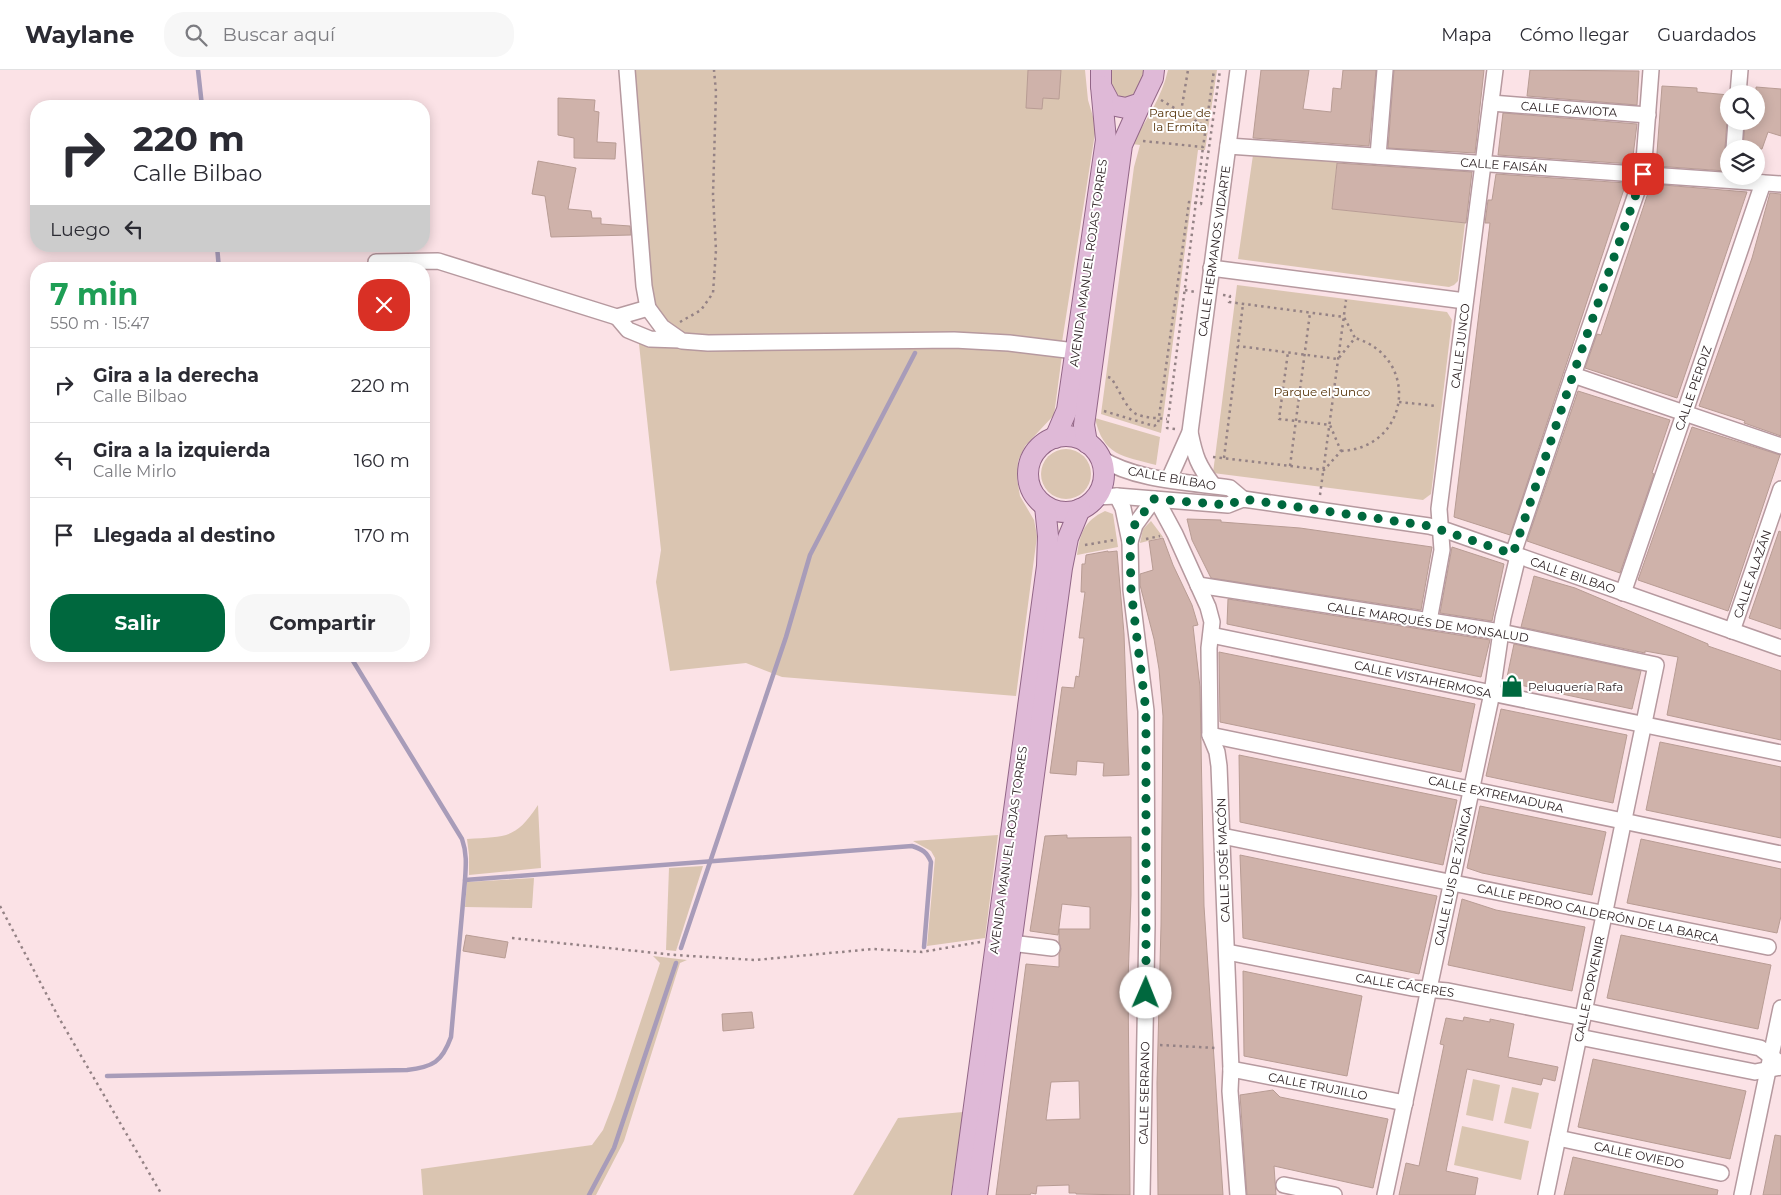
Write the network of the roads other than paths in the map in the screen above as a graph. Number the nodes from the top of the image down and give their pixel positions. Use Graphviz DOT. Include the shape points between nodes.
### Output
graph roads {
  1 [pos="626,70"];
  2 [pos="1154,70"];
  3 [pos="1238,70"];
  4 [pos="1385,70"];
  5 [pos="1495,70"];
  6 [pos="1651,70"];
  7 [pos="1740,70"];
  8 [pos="1101,78"];
  9 [pos="1739,85"];
  10 [pos="1491,103"];
  11 [pos="1149,105"];
  12 [pos="1648,115"];
  13 [pos="1228,146"];
  14 [pos="1378,156"];
  15 [pos="1483,164"];
  16 [pos="1643,174"];
  17 [pos="1720,178"];
  18 [pos="1765,183"];
  19 [pos="1781,184"];
  20 [pos="1762,185"];
  21 [pos="376,262"];
  22 [pos="1211,268"];
  23 [pos="1465,301"];
  24 [pos="648,308"];
  25 [pos="617,317"];
  26 [pos="682,340"];
  27 [pos="1075,351"];
  28 [pos="1573,375"];
  29 [pos="1684,413"];
  30 [pos="1190,432"];
  31 [pos="1055,438"];
  32 [pos="1781,446"];
  33 [pos="1093,450"];
  34 [pos="1176,480"];
  35 [pos="1213,486"];
  36 [pos="1781,489"];
  37 [pos="1117,496"];
  38 [pos="1154,499"];
  39 [pos="1243,499"];
  40 [pos="1180,501"];
  41 [pos="1088,503"];
  42 [pos="1045,506"];
  43 [pos="1440,529"];
  44 [pos="1175,534"];
  45 [pos="1130,542"];
  46 [pos="1516,555"];
  47 [pos="1198,585"];
  48 [pos="1623,593"];
  49 [pos="1429,621"];
  50 [pos="1732,631"];
  51 [pos="1501,632"];
  52 [pos="1211,635"];
  53 [pos="1781,648"];
  54 [pos="1656,665"];
  55 [pos="1492,693"];
  56 [pos="1644,724"];
  57 [pos="1210,735"];
  58 [pos="1781,753"];
  59 [pos="1471,789"];
  60 [pos="1624,821"];
  61 [pos="1222,836"];
  62 [pos="1781,854"];
  63 [pos="1451,883"];
  64 [pos="1605,914"];
  65 [pos="1004,942"];
  66 [pos="1768,947"];
  67 [pos="1052,948"];
  68 [pos="1227,952"];
  69 [pos="1429,990"];
  70 [pos="1781,1008"];
  71 [pos="1584,1014"];
  72 [pos="1579,1037"];
  73 [pos="1775,1064"];
  74 [pos="1231,1069"];
  75 [pos="1405,1103"];
  76 [pos="1558,1138"];
  77 [pos="1721,1173"];
  78 [pos="1284,1185"];
  79 [pos="962,1195"];
  80 [pos="977,1195"];
  81 [pos="1142,1195"];
  82 [pos="1238,1195"];
  83 [pos="1334,1195"];
  84 [pos="1385,1195"];
  85 [pos="1546,1195"];
  86 [pos="1742,1195"];
  1 -- 24 [label="street"];
  2 -- 11 [label="main road, AVENIDA MANUEL ROJAS TORRES"];
  3 -- 13 [label="street, CALLE HERMANOS VIDARTE"];
  4 -- 14 [label="street"];
  5 -- 10 [label="street, CALLE JUNCO"];
  6 -- 12 [label="street, CALLE LUIS DE ZÚÑIGA"];
  7 -- 9 [label="street"];
  8 -- 11 [label="main road" via="1111,105 1126,108"];
  8 -- 27 [label="main road, AVENIDA MANUEL ROJAS TORRES" via="1106,140"];
  10 -- 12 [label="street, CALLE GAVIOTA"];
  10 -- 15 [label="street, CALLE JUNCO"];
  11 -- 33 [label="main road, AVENIDA MANUEL ROJAS TORRES" via="1122,144 1084,424"];
  12 -- 16 [label="street, CALLE LUIS DE ZÚÑIGA"];
  13 -- 14 [label="street, CALLE FAISÁN"];
  13 -- 22 [label="street, CALLE HERMANOS VIDARTE"];
  14 -- 15 [label="street, CALLE FAISÁN"];
  15 -- 16 [label="street, CALLE FAISÁN"];
  15 -- 23 [label="street, CALLE JUNCO"];
  16 -- 17 [label="street, CALLE FAISÁN"];
  16 -- 28 [label="street, CALLE LUIS DE ZÚÑIGA"];
  18 -- 19 [label="street, CALLE FAISÁN"];
  20 -- 29 [label="street, CALLE PERDIZ"];
  21 -- 25 [label="street" via="438,261"];
  22 -- 23 [label="street"];
  22 -- 30 [label="street, CALLE HERMANOS VIDARTE"];
  23 -- 43 [label="street, CALLE JUNCO" via="1439,509"];
  24 -- 25 [label="street"];
  24 -- 26 [label="street" via="662,328"];
  25 -- 26 [label="street" via="628,330 650,339"];
  26 -- 27 [label="street" via="718,343 954,340"];
  27 -- 31 [label="main road, AVENIDA MANUEL ROJAS TORRES" via="1066,410"];
  28 -- 29 [label="street"];
  28 -- 46 [label="street, CALLE LUIS DE ZÚÑIGA"];
  29 -- 32 [label="street"];
  29 -- 48 [label="street, CALLE PERDIZ"];
  30 -- 34 [label="street, CALLE HERMANOS VIDARTE"];
  30 -- 35 [label="street, CALLE HERMANOS VIDARTE" via="1194,455"];
  31 -- 33 [label="main road" via="1077,438"];
  31 -- 42 [label="main road" via="1035,452 1028,475 1030,487"];
  33 -- 34 [label="street, CALLE BILBAO" via="1110,465"];
  33 -- 41 [label="main road" via="1103,468 1103,478 1101,488"];
  34 -- 35 [label="street, CALLE BILBAO"];
  34 -- 40 [label="street, CALLE HERMANOS VIDARTE"];
  35 -- 39 [label="street, CALLE BILBAO" via="1230,488"];
  36 -- 50 [label="street, CALLE ALAZÁN"];
  37 -- 38 [label="street, CALLE BILBAO"];
  37 -- 41 [label="street, CALLE BILBAO"];
  37 -- 45 [label="street, CALLE SERRANO" via="1123,508"];
  38 -- 40 [label="street, CALLE BILBAO"];
  38 -- 44 [label="street, CALLE JOSÉ MACÓN"];
  38 -- 45 [label="street, CALLE SERRANO" via="1135,524"];
  39 -- 40 [label="street, CALLE BILBAO" via="1228,505"];
  39 -- 43 [label="street, CALLE BILBAO"];
  40 -- 44 [label="street, CALLE JOSÉ MACÓN" via="1173,518"];
  41 -- 42 [label="main road" via="1068,512"];
  41 -- 65 [label="main road, AVENIDA MANUEL ROJAS TORRES" via="1068,538 1062,568"];
  42 -- 65 [label="main road, AVENIDA MANUEL ROJAS TORRES" via="1047,566"];
  43 -- 46 [label="street, CALLE BILBAO"];
  43 -- 49 [label="street, CALLE JUNCO" via="1442,550"];
  44 -- 47 [label="street, CALLE JOSÉ MACÓN"];
  45 -- 81 [label="street, CALLE SERRANO" via="1131,590 1146,711 1146,1045"];
  46 -- 48 [label="street, CALLE BILBAO"];
  46 -- 51 [label="street, CALLE LUIS DE ZÚÑIGA"];
  47 -- 49 [label="street, CALLE MARQUÉS DE MONSALUD"];
  47 -- 52 [label="street, CALLE JOSÉ MACÓN" via="1212,622"];
  48 -- 50 [label="street, CALLE BILBAO"];
  49 -- 51 [label="street, CALLE MARQUÉS DE MONSALUD"];
  50 -- 53 [label="street, CALLE BILBAO"];
  51 -- 54 [label="street, CALLE MARQUÉS DE MONSALUD"];
  51 -- 55 [label="street, CALLE LUIS DE ZÚÑIGA"];
  52 -- 55 [label="street, CALLE VISTAHERMOSA"];
  52 -- 57 [label="street, CALLE JOSÉ MACÓN"];
  54 -- 56 [label="street, CALLE PORVENIR"];
  55 -- 56 [label="street, CALLE VISTAHERMOSA"];
  55 -- 59 [label="street, CALLE LUIS DE ZÚÑIGA"];
  56 -- 58 [label="street, CALLE VISTAHERMOSA"];
  56 -- 60 [label="street, CALLE PORVENIR"];
  57 -- 59 [label="street, CALLE EXTREMADURA"];
  57 -- 61 [label="street, CALLE JOSÉ MACÓN" via="1219,766"];
  59 -- 60 [label="street, CALLE EXTREMADURA"];
  59 -- 63 [label="street, CALLE LUIS DE ZÚÑIGA"];
  60 -- 62 [label="street, CALLE EXTREMADURA"];
  60 -- 64 [label="street, CALLE PORVENIR"];
  61 -- 63 [label="street, CALLE PEDRO CALDERÓN DE LA BARCA"];
  61 -- 68 [label="street, CALLE JOSÉ MACÓN"];
  63 -- 64 [label="street, CALLE PEDRO CALDERÓN DE LA BARCA"];
  63 -- 69 [label="street, CALLE LUIS DE ZÚÑIGA"];
  64 -- 66 [label="street, CALLE PEDRO CALDERÓN DE LA BARCA"];
  64 -- 71 [label="street, CALLE PORVENIR"];
  65 -- 67 [label="street"];
  65 -- 79 [label="main road, AVENIDA MANUEL ROJAS TORRES"];
  65 -- 80 [label="main road, AVENIDA MANUEL ROJAS TORRES"];
  68 -- 69 [label="street, CALLE CÁCERES"];
  68 -- 74 [label="street, CALLE JOSÉ MACÓN"];
  69 -- 71 [label="street, CALLE CÁCERES"];
  69 -- 75 [label="street, CALLE LUIS DE ZÚÑIGA"];
  70 -- 73 [label="street"];
  71 -- 72 [label="street, CALLE PORVENIR"];
  71 -- 73 [label="street, CALLE CÁCERES" via="1760,1048"];
  72 -- 73 [label="street" via="1755,1072"];
  72 -- 76 [label="street, CALLE PORVENIR"];
  73 -- 86 [label="street"];
  74 -- 75 [label="street, CALLE TRUJILLO"];
  74 -- 82 [label="street, CALLE JOSÉ MACÓN"];
  75 -- 84 [label="street, CALLE LUIS DE ZÚÑIGA"];
  76 -- 77 [label="street, CALLE OVIEDO"];
  76 -- 85 [label="street, CALLE PORVENIR"];
  78 -- 83 [label="street"];
}
